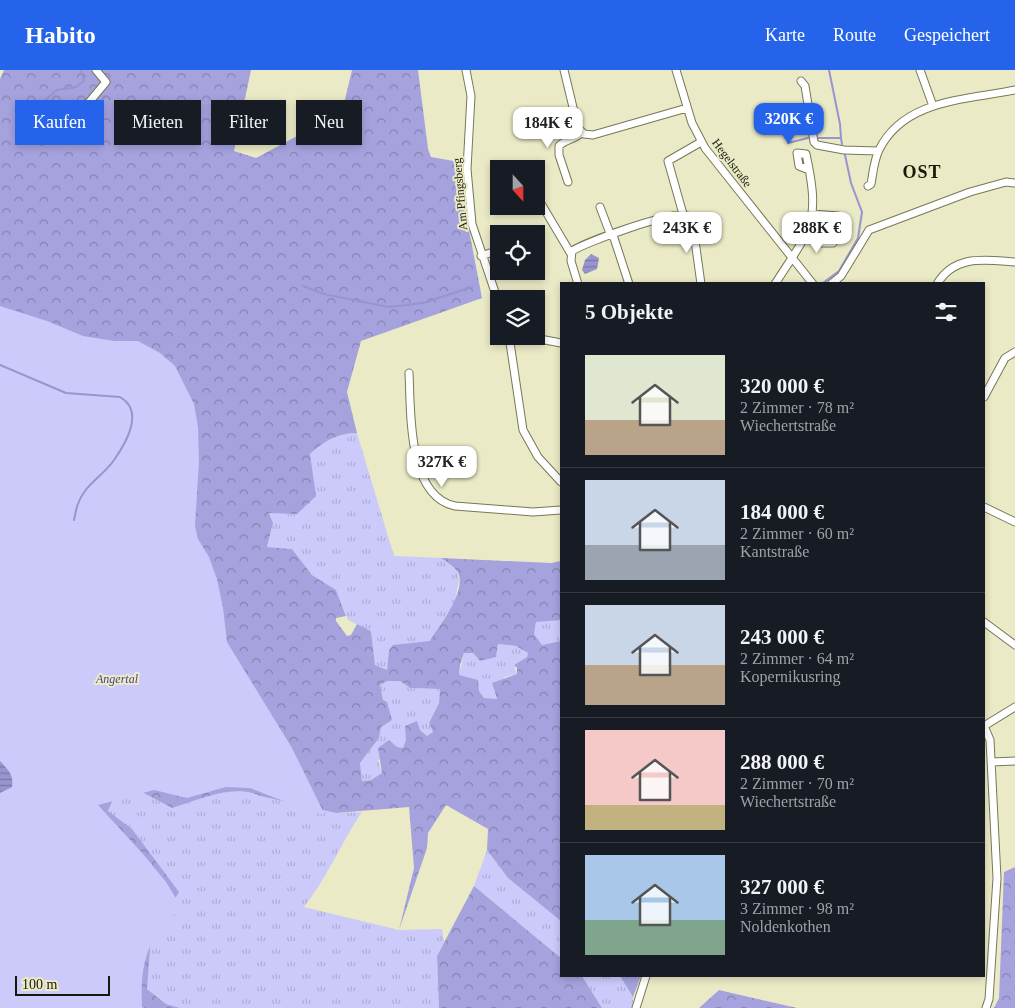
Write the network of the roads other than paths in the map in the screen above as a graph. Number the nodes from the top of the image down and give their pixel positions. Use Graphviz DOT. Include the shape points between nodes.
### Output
graph roads {
  1 [pos="96,70"];
  2 [pos="466,70"];
  3 [pos="564,70"];
  4 [pos="676,70"];
  5 [pos="920,70"];
  6 [pos="801,81"];
  7 [pos="1015,90"];
  8 [pos="91,100"];
  9 [pos="933,106"];
  10 [pos="686,108"];
  11 [pos="582,132"];
  12 [pos="701,142"];
  13 [pos="878,151"];
  14 [pos="809,170"];
  15 [pos="568,182"];
  16 [pos="1015,183"];
  17 [pos="868,186"];
  18 [pos="600,207"];
  19 [pos="545,211"];
  20 [pos="683,214"];
  21 [pos="814,214"];
  22 [pos="838,216"];
  23 [pos="612,235"];
  24 [pos="806,238"];
  25 [pos="833,243"];
  26 [pos="490,253"];
  27 [pos="571,254"];
  28 [pos="481,256"];
  29 [pos="792,257"];
  30 [pos="1015,262"];
  31 [pos="578,282"];
  32 [pos="628,282"];
  33 [pos="701,282"];
  34 [pos="776,282"];
  35 [pos="811,282"];
  36 [pos="834,282"];
  37 [pos="938,282"];
  38 [pos="494,290"];
  39 [pos="545,339"];
  40 [pos="560,342"];
  41 [pos="511,345"];
  42 [pos="1015,352"];
  43 [pos="409,373"];
  44 [pos="985,395"];
  45 [pos="560,481"];
  46 [pos="985,507"];
  47 [pos="560,510"];
  48 [pos="1015,522"];
  49 [pos="985,623"];
  50 [pos="1015,646"];
  51 [pos="1015,707"];
  52 [pos="985,725"];
  53 [pos="985,728"];
  54 [pos="1015,760"];
  55 [pos="992,762"];
  56 [pos="646,977"];
  57 [pos="636,1008"];
  58 [pos="986,1008"];
  1 -- 8 [label="street" via="106,82"];
  2 -- 28 [label="street, Am Pfingsberg" via="471,96 470,206"];
  3 -- 11 [label="street" via="578,128"];
  4 -- 10 [label="street, Hegelstraße"];
  5 -- 9 [label="street"];
  6 -- 13 [label="street" via="805,86 813,140 818,145"];
  7 -- 9 [label="street"];
  9 -- 13 [label="street" via="907,117 893,128"];
  10 -- 11 [label="street" via="593,135"];
  10 -- 12 [label="street, Hegelstraße"];
  11 -- 15 [label="street" via="560,146 559,155"];
  12 -- 20 [label="street" via="668,161"];
  12 -- 29 [label="street, Hegelstraße"];
  13 -- 17 [label="street"];
  14 -- 21 [label="street"];
  16 -- 36 [label="street" via="1006,182 970,192 869,230 841,276"];
  18 -- 23 [label="street"];
  19 -- 27 [label="street"];
  20 -- 23 [label="street"];
  20 -- 33 [label="street" via="693,226"];
  21 -- 22 [label="street"];
  21 -- 24 [label="street"];
  23 -- 27 [label="street"];
  23 -- 32 [label="street"];
  24 -- 25 [label="street"];
  24 -- 29 [label="street"];
  26 -- 28 [label="street"];
  27 -- 31 [label="street"];
  28 -- 38 [label="street, Am Pfingsberg"];
  29 -- 34 [label="street"];
  29 -- 35 [label="street, Hegelstraße"];
  30 -- 37 [label="street" via="963,261 946,270"];
  39 -- 40 [label="street"];
  41 -- 45 [label="street" via="523,430 538,458"];
  42 -- 44 [label="street" via="1005,358"];
  43 -- 47 [label="street" via="414,444 426,483 434,495 455,506 533,512"];
  46 -- 48 [label="street"];
  49 -- 50 [label="street"];
  51 -- 52 [label="street"];
  53 -- 55 [label="street"];
  54 -- 55 [label="street"];
  55 -- 58 [label="street" via="997,878"];
  56 -- 57 [label="street"];
}
